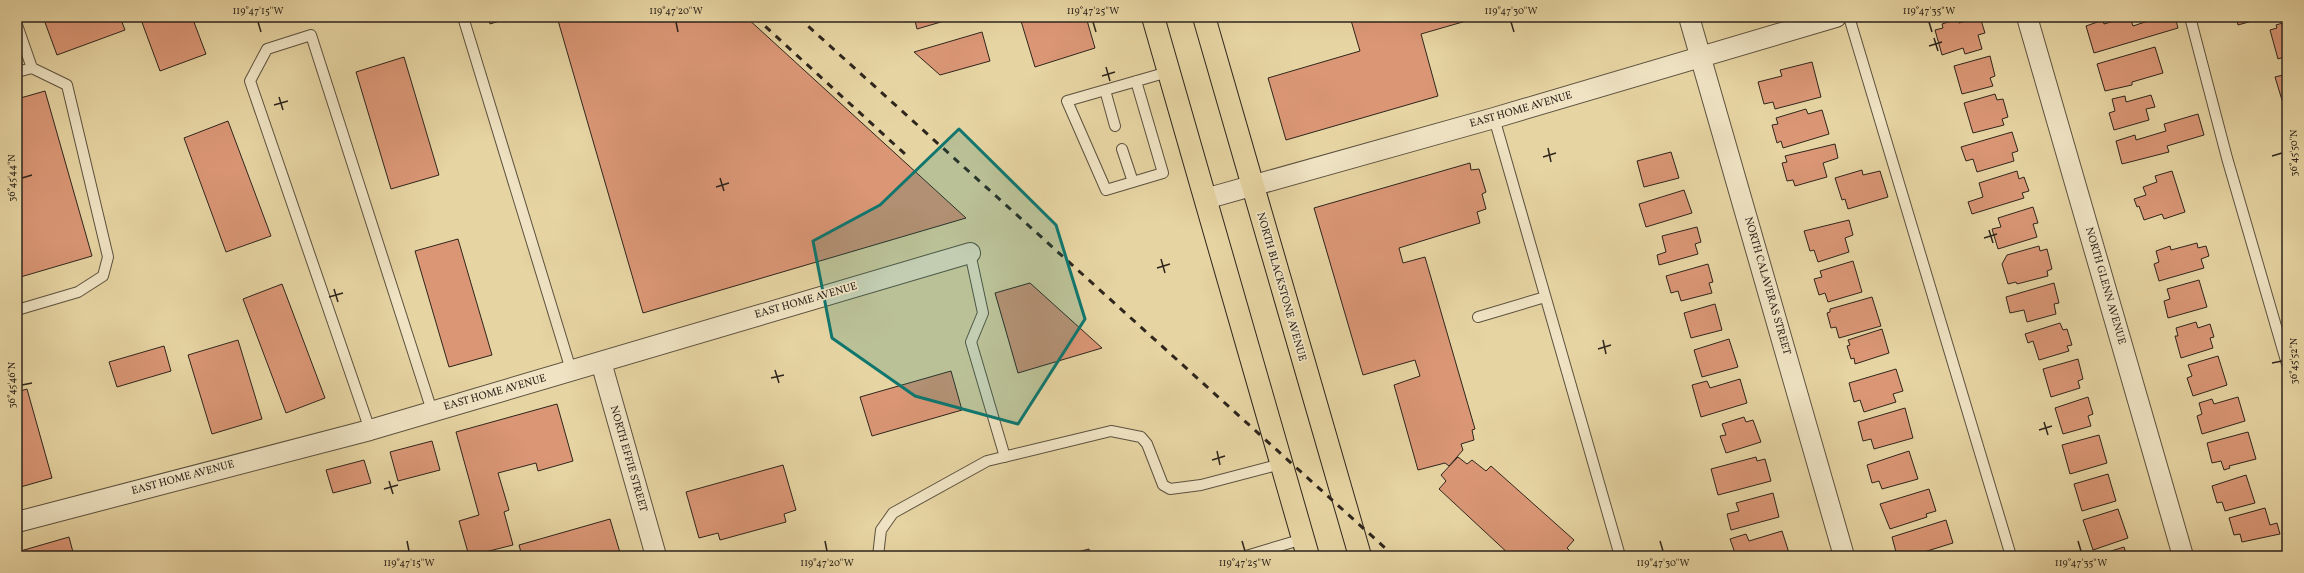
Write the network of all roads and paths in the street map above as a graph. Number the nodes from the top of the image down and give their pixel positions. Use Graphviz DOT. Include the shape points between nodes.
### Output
graph roads {
  1 [pos="463,17"];
  2 [pos="1153,17"];
  3 [pos="1204,17"];
  4 [pos="1689,17"];
  5 [pos="1836,17"];
  6 [pos="1849,17"];
  7 [pos="2027,17"];
  8 [pos="2190,17"];
  9 [pos="17,25"];
  10 [pos="1700,57"];
  11 [pos="32,68"];
  12 [pos="17,72"];
  13 [pos="1168,72"];
  14 [pos="1136,81"];
  15 [pos="1105,90"];
  16 [pos="1494,118"];
  17 [pos="1116,126"];
  18 [pos="1122,149"];
  19 [pos="1133,182"];
  20 [pos="1252,185"];
  21 [pos="1205,199"];
  22 [pos="970,253"];
  23 [pos="1546,297"];
  24 [pos="17,310"];
  25 [pos="1478,317"];
  26 [pos="601,362"];
  27 [pos="2287,364"];
  28 [pos="571,370"];
  29 [pos="432,411"];
  30 [pos="370,430"];
  31 [pos="1005,457"];
  32 [pos="1281,464"];
  33 [pos="17,522"];
  34 [pos="1305,548"];
  35 [pos="656,556"];
  36 [pos="878,556"];
  37 [pos="1246,556"];
  38 [pos="1360,556"];
  39 [pos="1620,556"];
  40 [pos="1844,556"];
  41 [pos="2012,556"];
  42 [pos="2184,556"];
  1 -- 28 [label="lane"];
  2 -- 13 [label="main road"];
  3 -- 20 [label="main road, NORTH BLACKSTONE AVENUE"];
  4 -- 10 [label="street, NORTH CALAVERAS STREET"];
  5 -- 10 [label="street, EAST HOME AVENUE"];
  6 -- 41 [label="lane"];
  7 -- 42 [label="street, NORTH GLENN AVENUE"];
  8 -- 27 [label="lane" via="2227,158"];
  9 -- 11 [label="lane"];
  10 -- 16 [label="street, EAST HOME AVENUE"];
  10 -- 40 [label="street, NORTH CALAVERAS STREET"];
  11 -- 12 [label="lane"];
  11 -- 24 [label="lane" via="67,85 108,257 103,276 78,292"];
  13 -- 14 [label="lane"];
  13 -- 21 [label="main road"];
  14 -- 15 [label="lane"];
  14 -- 19 [label="lane" via="1163,173"];
  15 -- 17 [label="lane"];
  15 -- 19 [label="lane" via="1068,101 1106,190"];
  16 -- 20 [label="street, EAST HOME AVENUE"];
  16 -- 23 [label="lane"];
  18 -- 19 [label="lane"];
  20 -- 21 [label="street, EAST HOME AVENUE"];
  20 -- 38 [label="main road, NORTH BLACKSTONE AVENUE"];
  21 -- 32 [label="main road"];
  22 -- 26 [label="street, EAST HOME AVENUE"];
  22 -- 31 [label="lane" via="983,313 971,342"];
  23 -- 25 [label="lane"];
  23 -- 39 [label="lane"];
  26 -- 28 [label="street, EAST HOME AVENUE"];
  26 -- 35 [label="street, NORTH EFFIE STREET"];
  28 -- 29 [label="street, EAST HOME AVENUE"];
  29 -- 30 [label="street, EAST HOME AVENUE"];
  29 -- 30 [label="lane" via="311,35 267,49 250,81"];
  30 -- 33 [label="street, EAST HOME AVENUE"];
  31 -- 32 [label="lane" via="1111,431 1141,437 1148,444 1163,485 1170,489 1201,485"];
  31 -- 36 [label="lane" via="987,461 893,514 881,530"];
  32 -- 34 [label="main road"];
  34 -- 37 [label="lane"];
}
